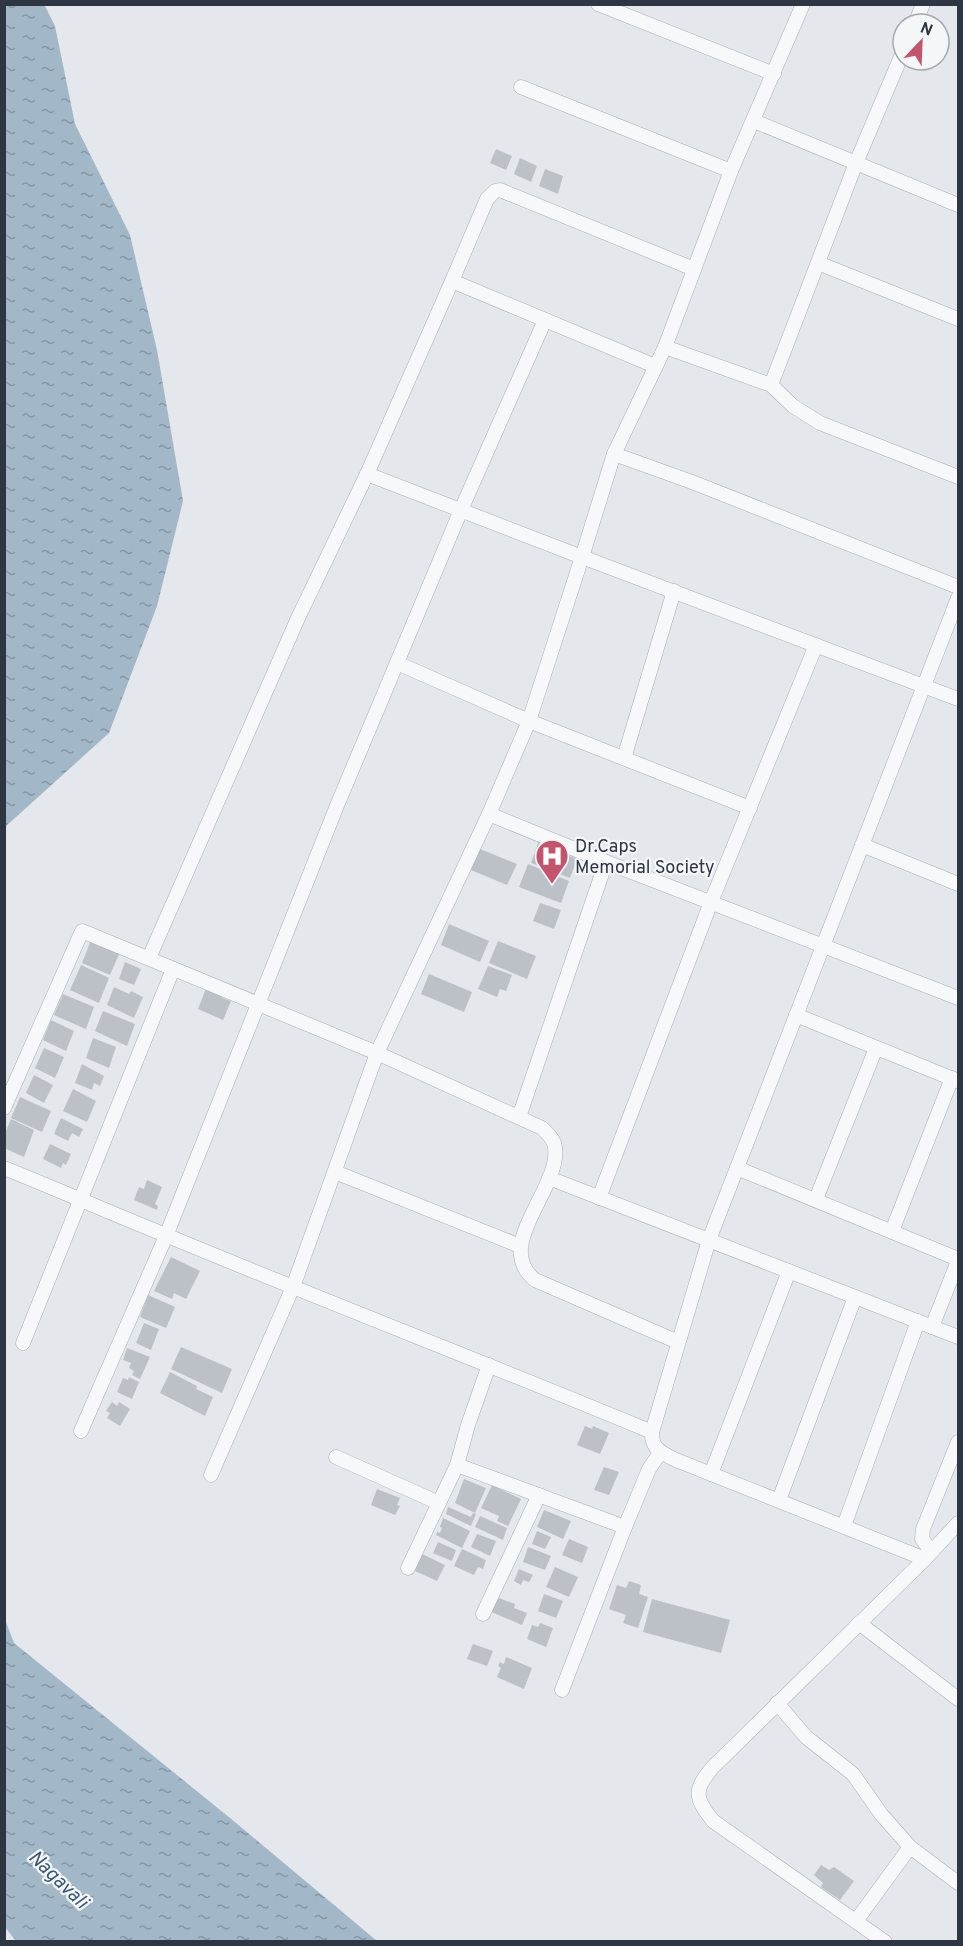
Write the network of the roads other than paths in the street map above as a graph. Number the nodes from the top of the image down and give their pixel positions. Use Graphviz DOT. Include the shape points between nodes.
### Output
graph roads {
  1 [pos="598,4"];
  2 [pos="803,4"];
  3 [pos="895,72"];
  4 [pos="774,74"];
  5 [pos="521,87"];
  6 [pos="754,121"];
  7 [pos="856,164"];
  8 [pos="731,171"];
  9 [pos="957,200"];
  10 [pos="818,263"];
  11 [pos="694,268"];
  12 [pos="452,281"];
  13 [pos="958,319"];
  14 [pos="545,320"];
  15 [pos="664,347"];
  16 [pos="655,366"];
  17 [pos="771,385"];
  18 [pos="614,454"];
  19 [pos="366,474"];
  20 [pos="958,477"];
  21 [pos="461,510"];
  22 [pos="582,556"];
  23 [pos="958,587"];
  24 [pos="674,591"];
  25 [pos="958,598"];
  26 [pos="816,645"];
  27 [pos="397,663"];
  28 [pos="924,686"];
  29 [pos="958,699"];
  30 [pos="529,721"];
  31 [pos="624,758"];
  32 [pos="750,808"];
  33 [pos="489,814"];
  34 [pos="862,845"];
  35 [pos="606,862"];
  36 [pos="958,884"];
  37 [pos="711,902"];
  38 [pos="824,944"];
  39 [pos="149,958"];
  40 [pos="173,969"];
  41 [pos="958,998"];
  42 [pos="257,1004"];
  43 [pos="796,1015"];
  44 [pos="876,1048"];
  45 [pos="377,1053"];
  46 [pos="955,1080"];
  47 [pos="4,1107"];
  48 [pos="519,1117"];
  49 [pos="4,1168"];
  50 [pos="737,1168"];
  51 [pos="335,1172"];
  52 [pos="549,1178"];
  53 [pos="81,1198"];
  54 [pos="600,1198"];
  55 [pos="816,1199"];
  56 [pos="892,1231"];
  57 [pos="166,1236"];
  58 [pos="709,1240"];
  59 [pos="520,1246"];
  60 [pos="958,1260"];
  61 [pos="789,1271"];
  62 [pos="293,1287"];
  63 [pos="855,1297"];
  64 [pos="918,1321"];
  65 [pos="932,1327"];
  66 [pos="958,1337"];
  67 [pos="678,1342"];
  68 [pos="23,1343"];
  69 [pos="489,1365"];
  70 [pos="81,1431"];
  71 [pos="652,1432"];
  72 [pos="958,1442"];
  73 [pos="660,1453"];
  74 [pos="336,1457"];
  75 [pos="457,1465"];
  76 [pos="711,1474"];
  77 [pos="211,1475"];
  78 [pos="539,1495"];
  79 [pos="779,1500"];
  80 [pos="439,1503"];
  81 [pos="958,1523"];
  82 [pos="844,1526"];
  83 [pos="625,1527"];
  84 [pos="928,1555"];
  85 [pos="408,1568"];
  86 [pos="483,1614"];
  87 [pos="859,1623"];
  88 [pos="562,1690"];
  89 [pos="958,1699"];
  90 [pos="777,1703"];
  91 [pos="910,1847"];
  92 [pos="958,1883"];
  93 [pos="856,1921"];
  94 [pos="885,1941"];
  1 -- 4 [label="street"];
  2 -- 4 [label="street"];
  3 -- 7 [label="street"];
  4 -- 6 [label="street"];
  5 -- 8 [label="street"];
  6 -- 7 [label="street"];
  6 -- 8 [label="street"];
  7 -- 9 [label="street"];
  7 -- 10 [label="street"];
  8 -- 11 [label="street"];
  10 -- 13 [label="street"];
  10 -- 17 [label="street"];
  11 -- 12 [label="street" via="495,190 487,199"];
  11 -- 15 [label="street"];
  12 -- 14 [label="street"];
  12 -- 19 [label="street"];
  14 -- 16 [label="street"];
  14 -- 21 [label="street"];
  15 -- 16 [label="street"];
  15 -- 17 [label="street"];
  16 -- 18 [label="street"];
  17 -- 20 [label="street" via="793,406 820,423"];
  18 -- 22 [label="street"];
  18 -- 23 [label="street"];
  19 -- 21 [label="street"];
  19 -- 39 [label="street" via="298,618"];
  21 -- 22 [label="street"];
  21 -- 27 [label="street"];
  22 -- 24 [label="street"];
  22 -- 30 [label="street"];
  24 -- 26 [label="street"];
  24 -- 31 [label="street"];
  25 -- 28 [label="street"];
  26 -- 28 [label="street"];
  26 -- 32 [label="street"];
  27 -- 30 [label="street"];
  27 -- 42 [label="street"];
  28 -- 29 [label="street"];
  28 -- 34 [label="street"];
  30 -- 31 [label="street"];
  30 -- 33 [label="street"];
  31 -- 32 [label="street"];
  32 -- 37 [label="street"];
  33 -- 35 [label="street"];
  33 -- 45 [label="street"];
  34 -- 36 [label="street"];
  34 -- 38 [label="street"];
  35 -- 37 [label="street"];
  35 -- 48 [label="street"];
  37 -- 38 [label="street"];
  37 -- 54 [label="street"];
  38 -- 41 [label="street"];
  38 -- 43 [label="street"];
  39 -- 40 [label="street"];
  39 -- 47 [label="street" via="82,931"];
  40 -- 42 [label="street"];
  40 -- 53 [label="street"];
  42 -- 45 [label="street"];
  42 -- 57 [label="street"];
  43 -- 44 [label="street"];
  43 -- 50 [label="street"];
  44 -- 46 [label="street"];
  44 -- 55 [label="street"];
  45 -- 48 [label="street"];
  45 -- 51 [label="street"];
  46 -- 56 [label="street"];
  48 -- 52 [label="street" via="551,1137 555,1159"];
  49 -- 53 [label="street"];
  50 -- 55 [label="street"];
  50 -- 58 [label="street"];
  51 -- 59 [label="street"];
  51 -- 62 [label="street"];
  52 -- 54 [label="street"];
  52 -- 59 [label="street"];
  53 -- 57 [label="street"];
  53 -- 68 [label="street"];
  54 -- 58 [label="street"];
  55 -- 56 [label="street"];
  56 -- 60 [label="street"];
  57 -- 62 [label="street"];
  57 -- 70 [label="street"];
  58 -- 61 [label="street"];
  58 -- 67 [label="street"];
  59 -- 67 [label="street" via="526,1274 535,1280"];
  60 -- 65 [label="street"];
  61 -- 63 [label="street"];
  61 -- 76 [label="street"];
  62 -- 69 [label="street"];
  62 -- 77 [label="street"];
  63 -- 64 [label="street"];
  63 -- 79 [label="street"];
  64 -- 65 [label="street"];
  64 -- 82 [label="street"];
  65 -- 66 [label="street"];
  67 -- 71 [label="street"];
  69 -- 71 [label="street"];
  69 -- 75 [label="street"];
  71 -- 73 [label="street" via="651,1441"];
  72 -- 84 [label="street" via="923,1529"];
  73 -- 76 [label="street"];
  73 -- 83 [label="street" via="649,1469"];
  74 -- 80 [label="street"];
  75 -- 78 [label="street"];
  75 -- 80 [label="street"];
  76 -- 79 [label="street"];
  78 -- 83 [label="street"];
  78 -- 86 [label="street"];
  79 -- 82 [label="street"];
  80 -- 85 [label="street"];
  81 -- 84 [label="street"];
  82 -- 84 [label="street"];
  83 -- 88 [label="street"];
  84 -- 87 [label="street"];
  87 -- 89 [label="street"];
  87 -- 90 [label="street"];
  90 -- 91 [label="street" via="806,1737 853,1774"];
  90 -- 93 [label="street" via="701,1781 697,1794 701,1806 713,1821"];
  91 -- 92 [label="street"];
  91 -- 93 [label="street"];
  93 -- 94 [label="street"];
}
